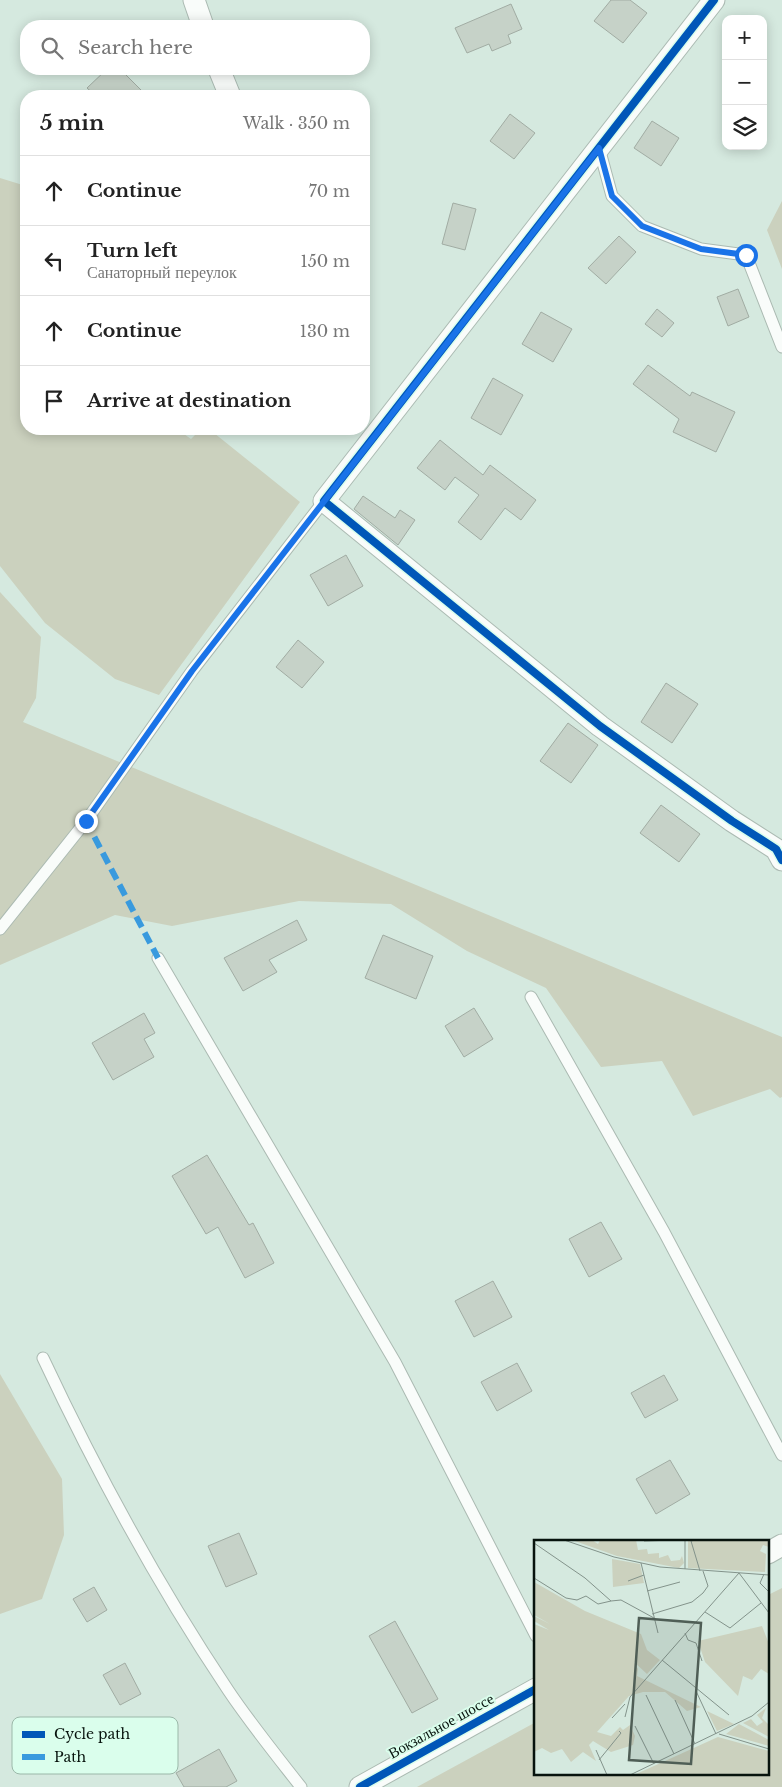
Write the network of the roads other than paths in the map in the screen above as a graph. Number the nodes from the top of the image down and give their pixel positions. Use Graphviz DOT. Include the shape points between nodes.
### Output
graph roads {
  1 [pos="194,0"];
  2 [pos="714,0"];
  3 [pos="202,20"];
  4 [pos="222,75"];
  5 [pos="228,90"];
  6 [pos="599,148"];
  7 [pos="782,347"];
  8 [pos="324,501"];
  9 [pos="780,854"];
  10 [pos="0,929"];
  11 [pos="158,958"];
  12 [pos="531,997"];
  13 [pos="43,1358"];
  14 [pos="782,1455"];
  15 [pos="782,1545"];
  16 [pos="770,1552"];
  17 [pos="534,1632"];
  18 [pos="534,1690"];
  19 [pos="301,1787"];
  20 [pos="360,1787"];
  1 -- 3 [label="street"];
  2 -- 6 [label="street"];
  4 -- 5 [label="street"];
  6 -- 7 [label="lane" via="612,196 642,226 701,249 746,255"];
  6 -- 8 [label="street"];
  8 -- 9 [label="street" via="600,726"];
  8 -- 10 [label="lane" via="192,671 86,821"];
  11 -- 17 [label="lane" via="395,1362"];
  12 -- 14 [label="lane" via="664,1232"];
  13 -- 19 [label="lane" via="87,1451 142,1553 228,1691"];
  15 -- 16 [label="street"];
  18 -- 20 [label="street, Вокзальное шоссе"];
}
